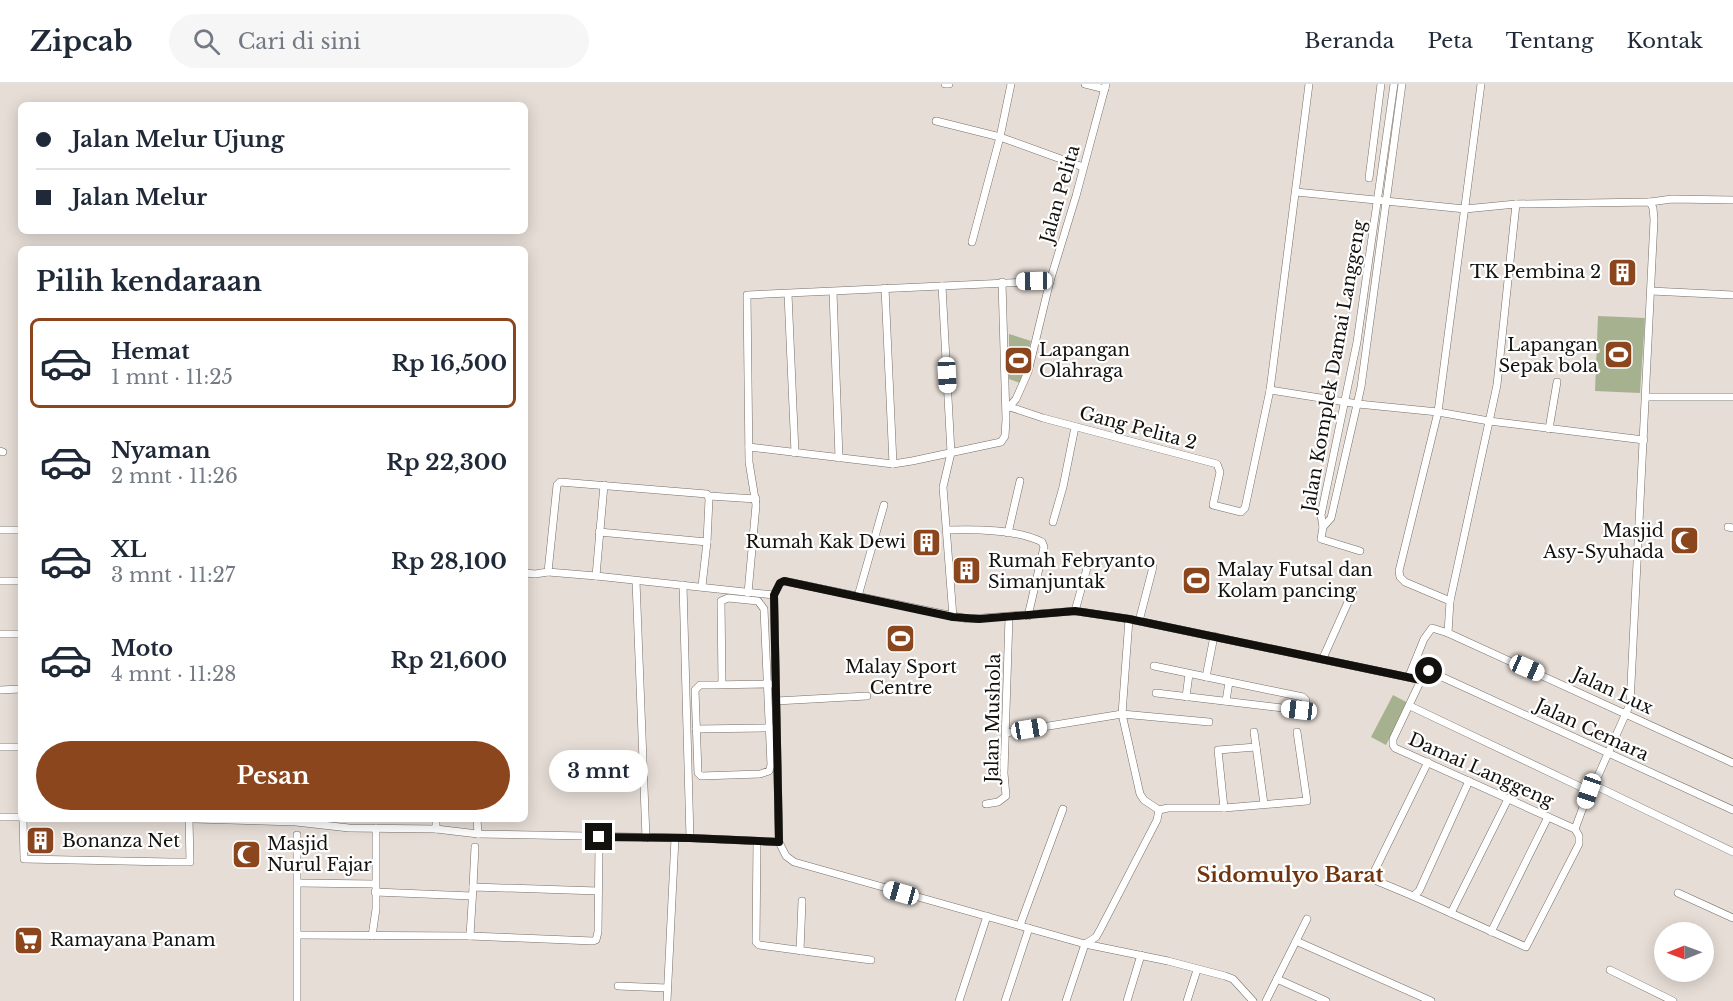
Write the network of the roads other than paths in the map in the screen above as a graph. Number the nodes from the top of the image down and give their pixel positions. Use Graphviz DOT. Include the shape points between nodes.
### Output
graph roads {
  1 [pos="1011,84"];
  2 [pos="1084,84"];
  3 [pos="1309,84"];
  4 [pos="1381,84"];
  5 [pos="1394,84"];
  6 [pos="1402,84"];
  7 [pos="1481,84"];
  8 [pos="1105,87"];
  9 [pos="936,121"];
  10 [pos="1376,123"];
  11 [pos="1389,125"];
  12 [pos="1000,138"];
  13 [pos="1083,167"];
  14 [pos="1369,178"];
  15 [pos="1296,192"];
  16 [pos="1381,200"];
  17 [pos="1733,201"];
  18 [pos="1650,202"];
  19 [pos="1516,204"];
  20 [pos="1465,208"];
  21 [pos="972,242"];
  22 [pos="1365,279"];
  23 [pos="1375,280"];
  24 [pos="1050,281"];
  25 [pos="1002,282"];
  26 [pos="942,286"];
  27 [pos="885,288"];
  28 [pos="1651,291"];
  29 [pos="833,292"];
  30 [pos="788,294"];
  31 [pos="1733,295"];
  32 [pos="1557,382"];
  33 [pos="1270,390"];
  34 [pos="1646,397"];
  35 [pos="1733,397"];
  36 [pos="1346,402"];
  37 [pos="1358,404"];
  38 [pos="1008,408"];
  39 [pos="1438,412"];
  40 [pos="1489,421"];
  41 [pos="1075,427"];
  42 [pos="1549,429"];
  43 [pos="1644,440"];
  44 [pos="749,447"];
  45 [pos="1336,451"];
  46 [pos="795,453"];
  47 [pos="951,453"];
  48 [pos="1346,455"];
  49 [pos="839,458"];
  50 [pos="893,464"];
  51 [pos="1020,481"];
  52 [pos="604,485"];
  53 [pos="709,496"];
  54 [pos="756,499"];
  55 [pos="884,505"];
  56 [pos="1053,522"];
  57 [pos="1323,527"];
  58 [pos="0,530"];
  59 [pos="18,530"];
  60 [pos="947,530"];
  61 [pos="599,532"];
  62 [pos="1008,533"];
  63 [pos="707,542"];
  64 [pos="1360,550"];
  65 [pos="1089,561"];
  66 [pos="1153,567"];
  67 [pos="548,572"];
  68 [pos="528,573"];
  69 [pos="596,576"];
  70 [pos="636,580"];
  71 [pos="0,581"];
  72 [pos="18,581"];
  73 [pos="683,585"];
  74 [pos="702,586"];
  75 [pos="1353,591"];
  76 [pos="748,593"];
  77 [pos="774,595"];
  78 [pos="858,596"];
  79 [pos="1450,601"];
  80 [pos="1075,611"];
  81 [pos="1009,616"];
  82 [pos="1028,616"];
  83 [pos="953,617"];
  84 [pos="1129,619"];
  85 [pos="1139,621"];
  86 [pos="1448,633"];
  87 [pos="0,634"];
  88 [pos="18,634"];
  89 [pos="1214,636"];
  90 [pos="1323,658"];
  91 [pos="1154,666"];
  92 [pos="1189,674"];
  93 [pos="1409,676"];
  94 [pos="1206,677"];
  95 [pos="1421,680"];
  96 [pos="1229,682"];
  97 [pos="772,684"];
  98 [pos="722,685"];
  99 [pos="18,689"];
  100 [pos="0,690"];
  101 [pos="1156,693"];
  102 [pos="867,696"];
  103 [pos="1186,697"];
  104 [pos="776,701"];
  105 [pos="1226,701"];
  106 [pos="1410,706"];
  107 [pos="1626,713"];
  108 [pos="1122,714"];
  109 [pos="1209,722"];
  110 [pos="770,728"];
  111 [pos="696,729"];
  112 [pos="1254,732"];
  113 [pos="1297,732"];
  114 [pos="1006,733"];
  115 [pos="0,747"];
  116 [pos="18,747"];
  117 [pos="1256,747"];
  118 [pos="1608,754"];
  119 [pos="1428,762"];
  120 [pos="1733,763"];
  121 [pos="1469,781"];
  122 [pos="1591,788"];
  123 [pos="1508,798"];
  124 [pos="986,804"];
  125 [pos="1264,804"];
  126 [pos="1224,808"];
  127 [pos="1063,810"];
  128 [pos="1159,810"];
  129 [pos="1733,810"];
  130 [pos="0,817"];
  131 [pos="1548,817"];
  132 [pos="18,818"];
  133 [pos="22,822"];
  134 [pos="189,822"];
  135 [pos="311,822"];
  136 [pos="354,822"];
  137 [pos="436,822"];
  138 [pos="477,822"];
  139 [pos="354,828"];
  140 [pos="376,828"];
  141 [pos="436,829"];
  142 [pos="1575,829"];
  143 [pos="478,834"];
  144 [pos="297,835"];
  145 [pos="646,838"];
  146 [pos="675,838"];
  147 [pos="690,838"];
  148 [pos="756,841"];
  149 [pos="779,842"];
  150 [pos="599,845"];
  151 [pos="475,847"];
  152 [pos="1733,852"];
  153 [pos="298,883"];
  154 [pos="473,887"];
  155 [pos="375,888"];
  156 [pos="598,891"];
  157 [pos="1678,893"];
  158 [pos="472,896"];
  159 [pos="1413,896"];
  160 [pos="802,901"];
  161 [pos="1451,913"];
  162 [pos="987,916"];
  163 [pos="1733,918"];
  164 [pos="1307,919"];
  165 [pos="1020,925"];
  166 [pos="1029,928"];
  167 [pos="1491,932"];
  168 [pos="298,935"];
  169 [pos="372,936"];
  170 [pos="470,936"];
  171 [pos="1296,941"];
  172 [pos="1085,944"];
  173 [pos="800,951"];
  174 [pos="1141,955"];
  175 [pos="871,960"];
  176 [pos="1197,970"];
  177 [pos="1610,970"];
  178 [pos="1277,978"];
  179 [pos="618,986"];
  180 [pos="667,988"];
  181 [pos="297,1001"];
  182 [pos="667,1001"];
  183 [pos="960,1001"];
  184 [pos="1005,1001"];
  185 [pos="1066,1001"];
  186 [pos="1127,1001"];
  187 [pos="1186,1001"];
  188 [pos="1253,1001"];
  189 [pos="1266,1001"];
  190 [pos="1326,1001"];
  191 [pos="1431,1001"];
  192 [pos="1672,1001"];
  1 -- 12 [label="street"];
  2 -- 8 [label="street"];
  3 -- 15 [label="street"];
  4 -- 10 [label="street"];
  5 -- 11 [label="street, Jalan Komplek Damai Langgeng"];
  6 -- 16 [label="street, Jalan Komplek Damai Langgeng"];
  7 -- 20 [label="street"];
  8 -- 13 [label="street, Jalan Pelita"];
  9 -- 12 [label="street"];
  10 -- 11 [label="street"];
  10 -- 14 [label="street"];
  11 -- 16 [label="street, Jalan Komplek Damai Langgeng"];
  12 -- 13 [label="street"];
  12 -- 21 [label="street"];
  13 -- 24 [label="street, Jalan Pelita"];
  15 -- 16 [label="street"];
  15 -- 33 [label="street"];
  16 -- 20 [label="street"];
  16 -- 22 [label="street, Jalan Komplek Damai Langgeng"];
  16 -- 23 [label="street, Jalan Komplek Damai Langgeng"];
  17 -- 18 [label="street"];
  18 -- 19 [label="street"];
  18 -- 28 [label="street" via="1654,220"];
  19 -- 20 [label="street"];
  19 -- 40 [label="street" via="1497,385"];
  20 -- 39 [label="street"];
  22 -- 23 [label="street"];
  22 -- 36 [label="street, Jalan Komplek Damai Langgeng"];
  23 -- 37 [label="street, Jalan Komplek Damai Langgeng"];
  24 -- 25 [label="street"];
  24 -- 38 [label="street, Jalan Pelita" via="1028,372"];
  25 -- 26 [label="street"];
  25 -- 38 [label="street"];
  26 -- 27 [label="street"];
  26 -- 47 [label="street"];
  27 -- 29 [label="street"];
  27 -- 50 [label="street"];
  28 -- 31 [label="street"];
  28 -- 34 [label="street"];
  29 -- 30 [label="street"];
  29 -- 49 [label="street"];
  30 -- 44 [label="street" via="746,297"];
  30 -- 46 [label="street"];
  32 -- 42 [label="street"];
  33 -- 36 [label="street"];
  33 -- 41 [label="street, Gang Pelita 2" via="1241,512 1213,505 1220,472 1217,464"];
  34 -- 35 [label="street"];
  34 -- 43 [label="street"];
  36 -- 37 [label="street"];
  36 -- 45 [label="street, Jalan Komplek Damai Langgeng"];
  37 -- 39 [label="street"];
  37 -- 48 [label="street, Jalan Komplek Damai Langgeng"];
  38 -- 41 [label="street, Gang Pelita 2"];
  38 -- 47 [label="street, Jalan Pelita" via="1001,442"];
  39 -- 40 [label="street"];
  39 -- 79 [label="street" via="1399,571 1405,582"];
  40 -- 42 [label="street"];
  40 -- 79 [label="street"];
  41 -- 56 [label="street"];
  42 -- 43 [label="street"];
  43 -- 107 [label="street" via="1630,704"];
  44 -- 46 [label="street, Jalan Pelita"];
  44 -- 54 [label="street"];
  45 -- 48 [label="street"];
  45 -- 57 [label="street, Jalan Komplek Damai Langgeng" via="1321,515"];
  46 -- 49 [label="street, Jalan Pelita"];
  47 -- 50 [label="street, Jalan Pelita"];
  47 -- 60 [label="street" via="943,487"];
  48 -- 57 [label="street, Jalan Komplek Damai Langgeng" via="1331,518"];
  49 -- 50 [label="street, Jalan Pelita"];
  51 -- 62 [label="street"];
  52 -- 53 [label="street"];
  52 -- 61 [label="street"];
  52 -- 67 [label="street" via="566,481 557,485"];
  53 -- 54 [label="street"];
  53 -- 63 [label="street"];
  54 -- 76 [label="street"];
  55 -- 78 [label="street"];
  57 -- 64 [label="street" via="1321,539"];
  58 -- 59 [label="street"];
  60 -- 62 [label="street"];
  60 -- 83 [label="street"];
  61 -- 63 [label="street"];
  61 -- 69 [label="street"];
  62 -- 82 [label="street" via="1043,544"];
  63 -- 74 [label="street"];
  65 -- 80 [label="street"];
  66 -- 85 [label="street"];
  67 -- 68 [label="street"];
  67 -- 69 [label="street"];
  69 -- 70 [label="street"];
  70 -- 73 [label="street"];
  70 -- 145 [label="street"];
  71 -- 72 [label="street"];
  73 -- 74 [label="street"];
  73 -- 147 [label="street"];
  74 -- 76 [label="street"];
  75 -- 90 [label="street"];
  76 -- 77 [label="street"];
  77 -- 78 [label="street, Jalan Cemara" via="784,581"];
  77 -- 97 [label="street"];
  78 -- 83 [label="street, Jalan Cemara"];
  79 -- 86 [label="street"];
  80 -- 82 [label="street, Jalan Cemara"];
  80 -- 84 [label="street, Jalan Cemara"];
  81 -- 82 [label="street, Jalan Cemara"];
  81 -- 83 [label="street, Jalan Cemara"];
  81 -- 114 [label="street, Jalan Mushola"];
  84 -- 85 [label="street, Jalan Cemara"];
  84 -- 108 [label="street"];
  85 -- 89 [label="street, Jalan Cemara"];
  86 -- 93 [label="street" via="1432,628"];
  86 -- 107 [label="street, Jalan Lux"];
  87 -- 88 [label="street"];
  89 -- 90 [label="street, Jalan Cemara"];
  89 -- 94 [label="street"];
  90 -- 93 [label="street, Jalan Cemara"];
  91 -- 92 [label="street"];
  92 -- 94 [label="street"];
  92 -- 103 [label="street"];
  93 -- 95 [label="street, Jalan Cemara"];
  94 -- 96 [label="street"];
  95 -- 106 [label="street, Damai Langgeng"];
  95 -- 118 [label="street, Jalan Cemara" via="1429,671"];
  96 -- 105 [label="street"];
  96 -- 105 [label="street" via="1303,697 1306,706 1299,710"];
  97 -- 98 [label="street"];
  97 -- 98 [label="street" via="763,606 758,601 726,598 721,601"];
  97 -- 104 [label="street"];
  97 -- 110 [label="street"];
  98 -- 111 [label="street" via="700,685 695,690"];
  99 -- 100 [label="street"];
  101 -- 103 [label="street"];
  102 -- 104 [label="street"];
  103 -- 105 [label="street"];
  104 -- 149 [label="street"];
  106 -- 119 [label="street, Damai Langgeng" via="1393,745"];
  106 -- 122 [label="street, Damai Langgeng"];
  107 -- 118 [label="street"];
  107 -- 120 [label="street, Jalan Lux"];
  108 -- 109 [label="street"];
  108 -- 114 [label="street"];
  108 -- 128 [label="street" via="1140,794"];
  110 -- 111 [label="street"];
  110 -- 111 [label="street" via="771,765 766,773 701,776"];
  112 -- 117 [label="street"];
  113 -- 125 [label="street" via="1307,801"];
  114 -- 124 [label="street, Jalan Mushola" via="1006,796 1002,801"];
  115 -- 116 [label="street"];
  117 -- 125 [label="street"];
  117 -- 126 [label="street" via="1218,750"];
  118 -- 122 [label="street"];
  118 -- 129 [label="street, Jalan Cemara"];
  119 -- 121 [label="street, Damai Langgeng"];
  119 -- 159 [label="street" via="1373,874 1377,881"];
  121 -- 123 [label="street, Damai Langgeng"];
  121 -- 159 [label="street" via="1419,891"];
  122 -- 142 [label="street"];
  122 -- 152 [label="street, Damai Langgeng"];
  123 -- 131 [label="street, Damai Langgeng"];
  123 -- 161 [label="street"];
  125 -- 126 [label="street"];
  126 -- 128 [label="street"];
  127 -- 165 [label="street"];
  128 -- 172 [label="street" via="1106,920 1096,937"];
  130 -- 132 [label="street"];
  131 -- 142 [label="street, Damai Langgeng"];
  131 -- 167 [label="street"];
  133 -- 134 [label="street" via="24,859 190,862"];
  135 -- 139 [label="street"];
  136 -- 139 [label="street"];
  137 -- 141 [label="street"];
  138 -- 143 [label="street"];
  139 -- 140 [label="street"];
  140 -- 141 [label="street"];
  140 -- 155 [label="street"];
  141 -- 143 [label="street"];
  142 -- 167 [label="street" via="1579,844 1526,947"];
  143 -- 145 [label="street"];
  144 -- 153 [label="street"];
  145 -- 146 [label="street"];
  146 -- 147 [label="street"];
  146 -- 180 [label="street"];
  147 -- 148 [label="street"];
  148 -- 149 [label="street"];
  148 -- 173 [label="street" via="754,940 759,945"];
  149 -- 162 [label="street" via="794,862"];
  150 -- 156 [label="street"];
  151 -- 154 [label="street"];
  153 -- 155 [label="street"];
  153 -- 168 [label="street"];
  154 -- 156 [label="street"];
  154 -- 158 [label="street"];
  155 -- 158 [label="street"];
  155 -- 169 [label="street"];
  156 -- 170 [label="street" via="598,937 593,941"];
  157 -- 163 [label="street"];
  158 -- 170 [label="street"];
  159 -- 161 [label="street"];
  160 -- 173 [label="street"];
  161 -- 167 [label="street"];
  162 -- 165 [label="street"];
  162 -- 183 [label="street"];
  164 -- 171 [label="street"];
  165 -- 166 [label="street"];
  166 -- 172 [label="street"];
  166 -- 184 [label="street"];
  168 -- 169 [label="street"];
  168 -- 181 [label="street"];
  169 -- 170 [label="street"];
  171 -- 178 [label="street"];
  171 -- 191 [label="street"];
  172 -- 174 [label="street"];
  172 -- 185 [label="street"];
  173 -- 175 [label="street"];
  174 -- 176 [label="street"];
  174 -- 186 [label="street"];
  176 -- 187 [label="street"];
  176 -- 188 [label="street" via="1233,979"];
  177 -- 192 [label="street"];
  178 -- 189 [label="street"];
  178 -- 190 [label="street"];
  179 -- 180 [label="street"];
  180 -- 182 [label="street"];
}
